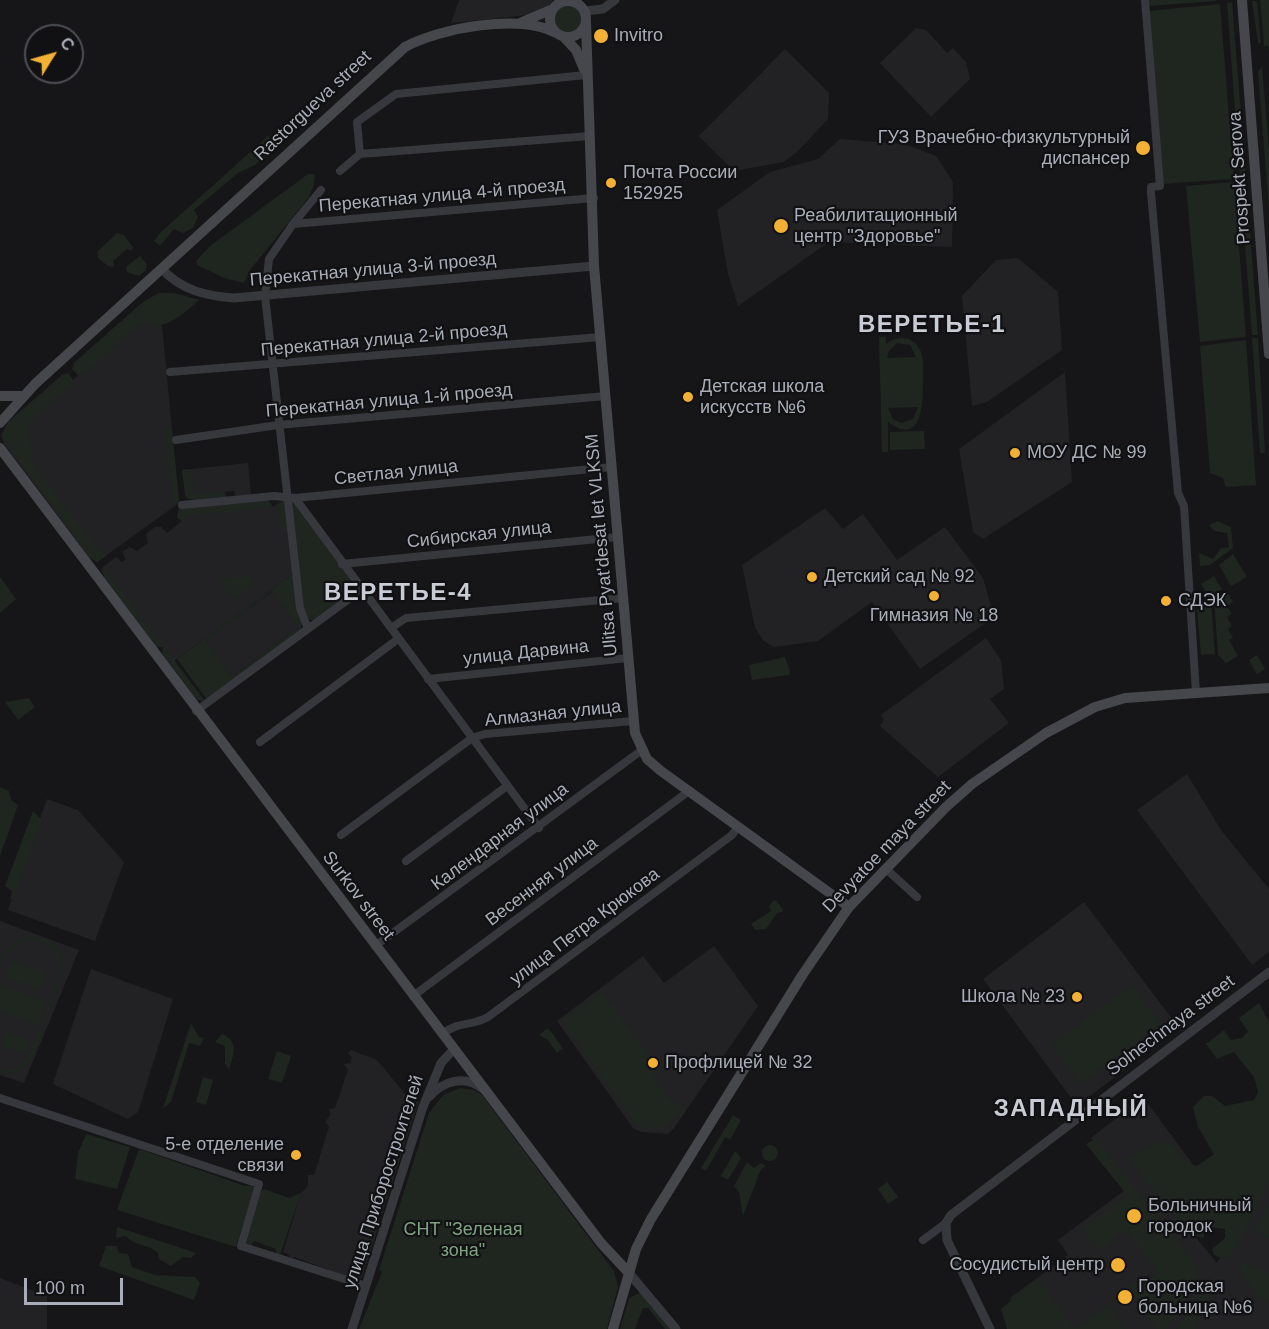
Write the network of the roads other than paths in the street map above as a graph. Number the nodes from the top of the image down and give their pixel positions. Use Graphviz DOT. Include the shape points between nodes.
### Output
graph roads {
  1 [pos="615,0"];
  2 [pos="1145,0"];
  3 [pos="1242,0"];
  4 [pos="559,4"];
  5 [pos="584,11"];
  6 [pos="516,24"];
  7 [pos="560,35"];
  8 [pos="586,75"];
  9 [pos="590,136"];
  10 [pos="360,154"];
  11 [pos="340,171"];
  12 [pos="321,190"];
  13 [pos="594,198"];
  14 [pos="293,224"];
  15 [pos="594,266"];
  16 [pos="162,269"];
  17 [pos="265,296"];
  18 [pos="601,337"];
  19 [pos="1269,354"];
  20 [pos="272,365"];
  21 [pos="170,372"];
  22 [pos="34,385"];
  23 [pos="0,396"];
  24 [pos="20,396"];
  25 [pos="606,396"];
  26 [pos="0,410"];
  27 [pos="0,423"];
  28 [pos="278,425"];
  29 [pos="176,440"];
  30 [pos="0,448"];
  31 [pos="0,458"];
  32 [pos="612,466"];
  33 [pos="20,477"];
  34 [pos="291,497"];
  35 [pos="182,505"];
  36 [pos="618,537"];
  37 [pos="342,564"];
  38 [pos="361,591"];
  39 [pos="623,598"];
  40 [pos="391,628"];
  41 [pos="308,629"];
  42 [pos="398,639"];
  43 [pos="628,658"];
  44 [pos="428,679"];
  45 [pos="1269,688"];
  46 [pos="1196,693"];
  47 [pos="196,711"];
  48 [pos="633,721"];
  49 [pos="472,738"];
  50 [pos="260,742"];
  51 [pos="642,750"];
  52 [pos="507,786"];
  53 [pos="688,791"];
  54 [pos="738,826"];
  55 [pos="539,828"];
  56 [pos="340,835"];
  57 [pos="406,861"];
  58 [pos="886,868"];
  59 [pos="917,897"];
  60 [pos="849,907"];
  61 [pos="375,946"];
  62 [pos="1269,972"];
  63 [pos="413,996"];
  64 [pos="442,1034"];
  65 [pos="454,1049"];
  66 [pos="485,1091"];
  67 [pos="0,1098"];
  68 [pos="423,1107"];
  69 [pos="946,1223"];
  70 [pos="923,1240"];
  71 [pos="629,1273"];
  72 [pos="366,1286"];
  73 [pos="352,1329"];
  74 [pos="613,1329"];
  75 [pos="675,1329"];
  76 [pos="990,1329"];
  1 -- 5 [label="street" via="603,9"];
  2 -- 46 [label="street" via="1160,186 1151,187 1178,493 1184,507"];
  3 -- 19 [label="main road, Prospekt Serova"];
  4 -- 5 [label="main road" via="573,2"];
  4 -- 6 [label="main road"];
  4 -- 7 [label="main road, Ulitsa Pyat'desat let VLKSM" via="550,22"];
  5 -- 7 [label="main road" via="583,30 577,35"];
  5 -- 8 [label="main road, Ulitsa Pyat'desat let VLKSM"];
  6 -- 7 [label="main road" via="542,26"];
  6 -- 16 [label="main road, Rastorgueva street" via="437,32 405,47"];
  7 -- 8 [label="main road, Ulitsa Pyat'desat let VLKSM" via="576,50"];
  8 -- 9 [label="main road, Ulitsa Pyat'desat let VLKSM"];
  8 -- 10 [label="street" via="396,94 357,122"];
  9 -- 10 [label="street"];
  9 -- 13 [label="main road, Ulitsa Pyat'desat let VLKSM"];
  10 -- 11 [label="street"];
  12 -- 14 [label="street"];
  13 -- 14 [label="street, Перекатная улица 4-й проезд"];
  13 -- 15 [label="main road, Ulitsa Pyat'desat let VLKSM"];
  14 -- 17 [label="street" via="269,259"];
  15 -- 17 [label="street, Перекатная улица 3-й проезд"];
  15 -- 18 [label="main road, Ulitsa Pyat'desat let VLKSM"];
  16 -- 17 [label="street, Перекатная улица 3-й проезд" via="178,284 202,294"];
  16 -- 22 [label="main road, Rastorgueva street"];
  17 -- 20 [label="street"];
  18 -- 20 [label="street, Перекатная улица 2-й проезд"];
  18 -- 25 [label="main road, Ulitsa Pyat'desat let VLKSM"];
  20 -- 21 [label="street, Перекатная улица 2-й проезд"];
  20 -- 28 [label="street"];
  22 -- 24 [label="main road"];
  22 -- 27 [label="main road"];
  23 -- 24 [label="main road"];
  24 -- 26 [label="main road"];
  25 -- 28 [label="street, Перекатная улица 1-й проезд"];
  25 -- 32 [label="main road, Ulitsa Pyat'desat let VLKSM"];
  28 -- 29 [label="street, Перекатная улица 1-й проезд"];
  28 -- 34 [label="street"];
  30 -- 33 [label="main road, Surkov street"];
  31 -- 33 [label="main road, Surkov street"];
  32 -- 34 [label="street, Светлая улица"];
  32 -- 36 [label="main road, Ulitsa Pyat'desat let VLKSM"];
  33 -- 47 [label="main road, Surkov street"];
  34 -- 35 [label="street, Светлая улица"];
  34 -- 37 [label="street"];
  34 -- 41 [label="street" via="300,608"];
  36 -- 37 [label="street, Сибирская улица"];
  36 -- 39 [label="main road, Ulitsa Pyat'desat let VLKSM"];
  37 -- 38 [label="street"];
  38 -- 40 [label="street"];
  38 -- 41 [label="street"];
  39 -- 40 [label="street" via="406,618"];
  39 -- 43 [label="main road, Ulitsa Pyat'desat let VLKSM"];
  40 -- 42 [label="street"];
  41 -- 47 [label="street"];
  42 -- 44 [label="street"];
  42 -- 50 [label="street"];
  43 -- 44 [label="street, улица Дарвина"];
  43 -- 48 [label="main road, Ulitsa Pyat'desat let VLKSM"];
  44 -- 49 [label="street"];
  45 -- 46 [label="main road, Devyatoe maya street"];
  46 -- 58 [label="main road, Devyatoe maya street" via="1112,701 1046,733 958,795"];
  47 -- 61 [label="main road, Surkov street"];
  48 -- 49 [label="street, Алмазная улица"];
  48 -- 51 [label="main road, Ulitsa Pyat'desat let VLKSM"];
  49 -- 52 [label="street"];
  49 -- 56 [label="street, Алмазная улица"];
  51 -- 53 [label="main road, Ulitsa Pyat'desat let VLKSM" via="652,764"];
  51 -- 55 [label="street, Календарная улица"];
  52 -- 55 [label="street"];
  52 -- 57 [label="street"];
  53 -- 54 [label="main road, Ulitsa Pyat'desat let VLKSM"];
  53 -- 63 [label="street, Весенняя улица"];
  54 -- 60 [label="main road, Ulitsa Pyat'desat let VLKSM"];
  54 -- 64 [label="street, улица Петра Крюкова" via="684,872 488,1017 454,1025"];
  55 -- 61 [label="street, Календарная улица"];
  58 -- 59 [label="street"];
  58 -- 60 [label="main road, Devyatoe maya street"];
  60 -- 71 [label="main road, Devyatoe maya street" via="667,1190 636,1249"];
  61 -- 63 [label="main road, Surkov street"];
  62 -- 69 [label="street, Solnechnaya street" via="955,1212"];
  63 -- 64 [label="main road, Surkov street"];
  64 -- 65 [label="main road, Surkov street"];
  65 -- 66 [label="main road, Surkov street"];
  65 -- 68 [label="street, улица Приборостроителей" via="441,1063"];
  66 -- 68 [label="street" via="474,1083 454,1081 433,1094"];
  66 -- 71 [label="main road, Surkov street" via="601,1243"];
  67 -- 72 [label="street" via="259,1184 241,1246"];
  68 -- 72 [label="street, улица Приборостроителей"];
  69 -- 70 [label="street, Solnechnaya street"];
  69 -- 76 [label="street" via="947,1240"];
  71 -- 74 [label="main road, Devyatoe maya street"];
  71 -- 75 [label="street, Surkov street"];
  72 -- 73 [label="street, улица Приборостроителей"];
}
